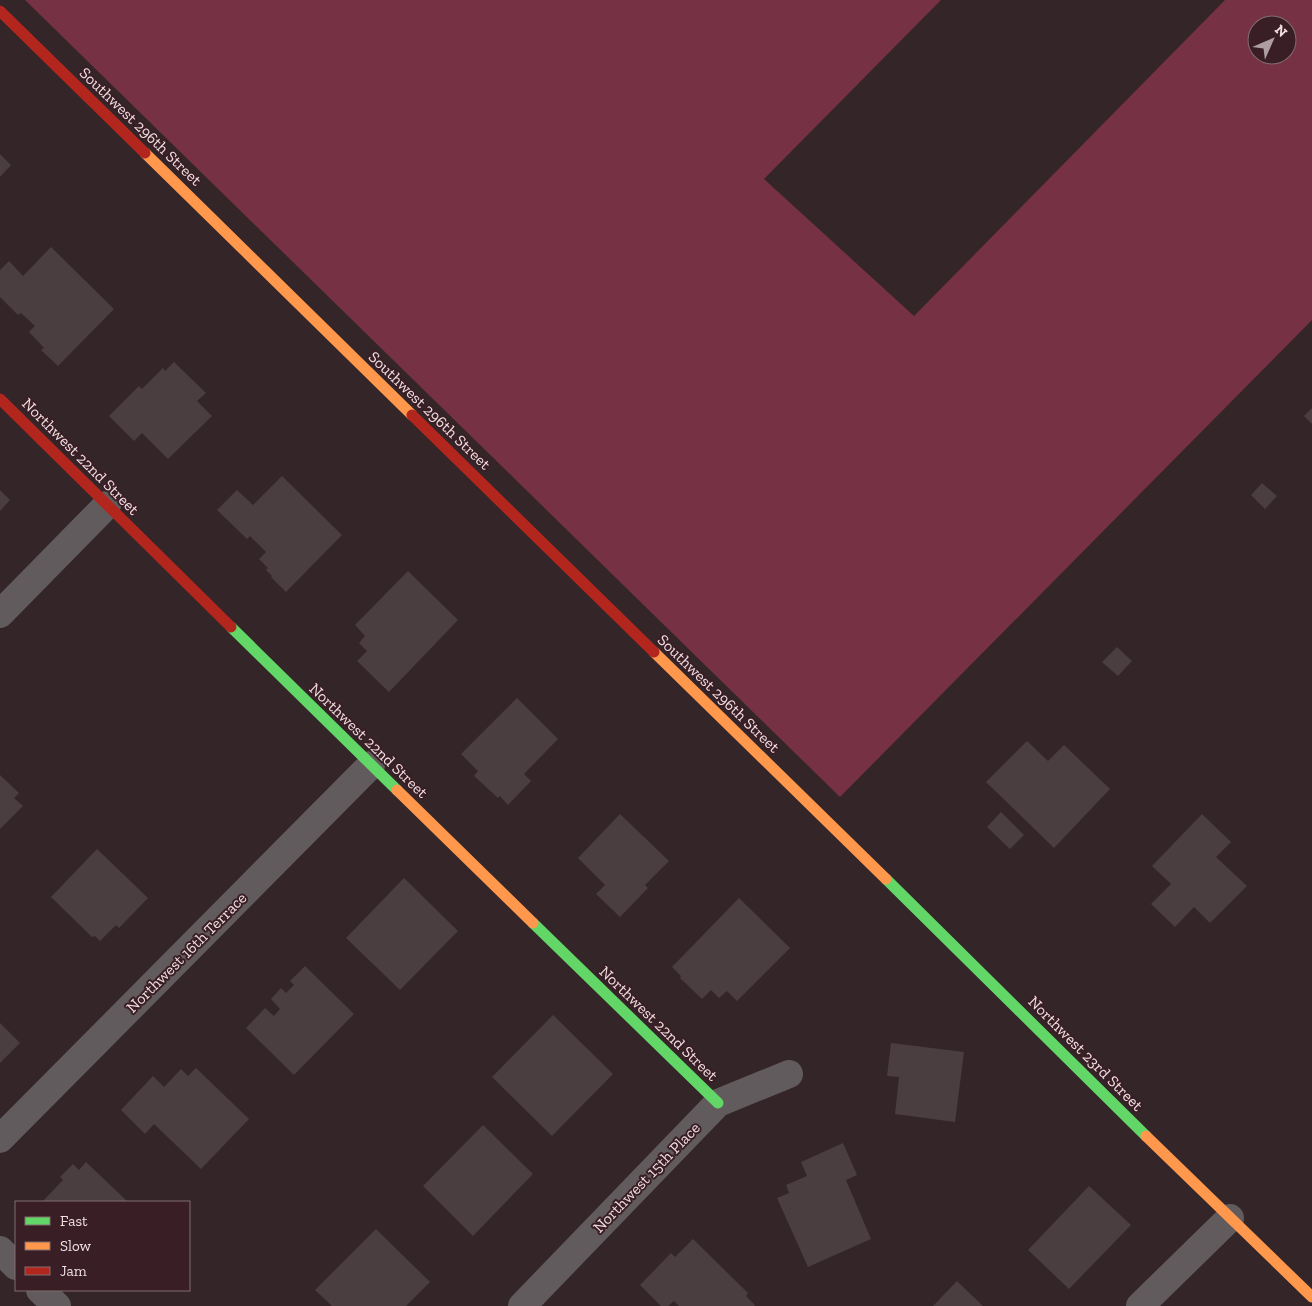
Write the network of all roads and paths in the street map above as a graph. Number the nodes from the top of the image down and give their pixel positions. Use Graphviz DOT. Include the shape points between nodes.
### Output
graph roads {
  1 [pos="0,11"];
  2 [pos="0,399"];
  3 [pos="107,505"];
  4 [pos="0,614"];
  5 [pos="371,765"];
  6 [pos="838,832"];
  7 [pos="789,1074"];
  8 [pos="718,1103"];
  9 [pos="0,1140"];
  10 [pos="1230,1218"];
  11 [pos="0,1250"];
  12 [pos="15,1265"];
  13 [pos="41,1291"];
  14 [pos="1312,1297"];
  15 [pos="57,1306"];
  16 [pos="522,1306"];
  17 [pos="1140,1306"];
  1 -- 6 [label="street, Southwest 296th Street"];
  2 -- 3 [label="street, Northwest 22nd Street"];
  3 -- 4 [label="street"];
  3 -- 5 [label="street, Northwest 22nd Street"];
  5 -- 8 [label="street, Northwest 22nd Street"];
  5 -- 9 [label="street, Northwest 16th Terrace"];
  6 -- 10 [label="street, Northwest 23rd Street"];
  7 -- 8 [label="street, Northwest 15th Place"];
  8 -- 16 [label="street, Northwest 15th Place"];
  10 -- 14 [label="street, Northwest 23rd Street"];
  10 -- 17 [label="street"];
  11 -- 12 [label="street"];
  13 -- 15 [label="street"];
}
